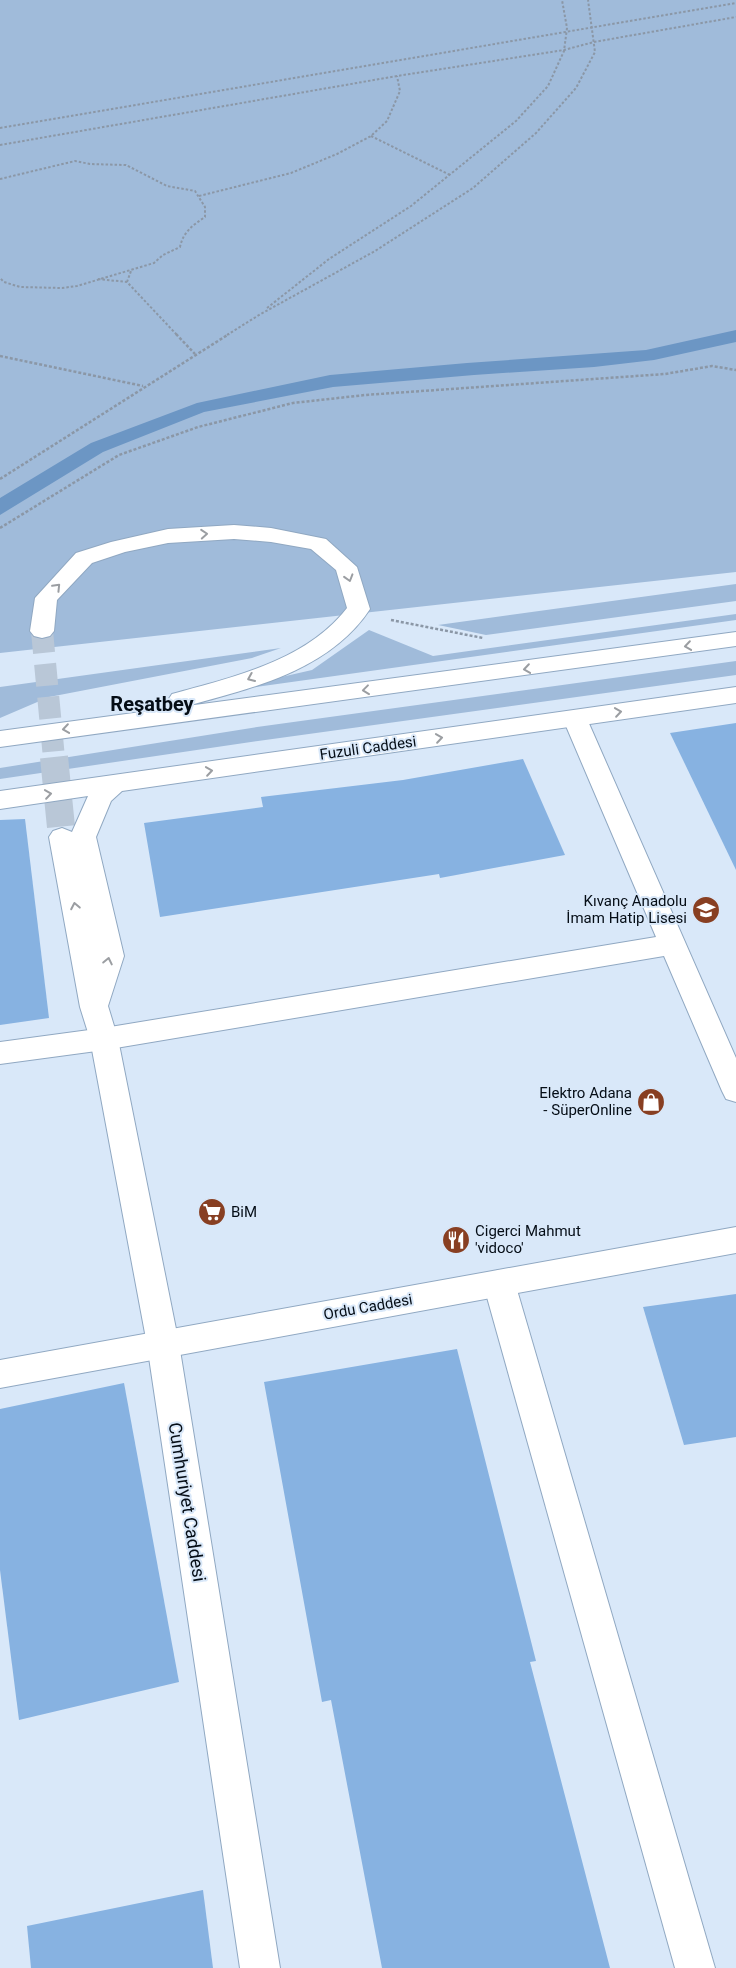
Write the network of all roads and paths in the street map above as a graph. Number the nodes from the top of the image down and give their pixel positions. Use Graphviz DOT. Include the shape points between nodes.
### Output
graph roads {
  1 [pos="562,0"];
  2 [pos="588,0"];
  3 [pos="736,3"];
  4 [pos="736,17"];
  5 [pos="593,27"];
  6 [pos="566,33"];
  7 [pos="594,42"];
  8 [pos="564,50"];
  9 [pos="397,76"];
  10 [pos="0,128"];
  11 [pos="371,136"];
  12 [pos="0,145"];
  13 [pos="450,175"];
  14 [pos="0,179"];
  15 [pos="199,196"];
  16 [pos="131,271"];
  17 [pos="0,278"];
  18 [pos="97,279"];
  19 [pos="4,282"];
  20 [pos="127,282"];
  21 [pos="0,284"];
  22 [pos="259,315"];
  23 [pos="196,354"];
  24 [pos="0,356"];
  25 [pos="736,370"];
  26 [pos="144,386"];
  27 [pos="0,479"];
  28 [pos="0,528"];
  29 [pos="388,620"];
  30 [pos="42,631"];
  31 [pos="485,638"];
  32 [pos="736,639"];
  33 [pos="736,695"];
  34 [pos="575,719"];
  35 [pos="103,724"];
  36 [pos="0,738"];
  37 [pos="112,784"];
  38 [pos="0,800"];
  39 [pos="62,837"];
  40 [pos="673,944"];
  41 [pos="94,1008"];
  42 [pos="104,1039"];
  43 [pos="0,1053"];
  44 [pos="736,1092"];
  45 [pos="736,1240"];
  46 [pos="499,1283"];
  47 [pos="163,1344"];
  48 [pos="0,1374"];
  49 [pos="260,1968"];
  50 [pos="695,1968"];
  1 -- 6 [label="path"];
  2 -- 5 [label="path"];
  3 -- 5 [label="path"];
  4 -- 7 [label="path"];
  5 -- 6 [label="path"];
  5 -- 7 [label="path"];
  6 -- 8 [label="path"];
  6 -- 10 [label="path"];
  7 -- 8 [label="path"];
  7 -- 22 [label="path" via="595,52 576,88 536,133 473,188 375,252"];
  8 -- 9 [label="path"];
  8 -- 13 [label="path" via="548,86 516,122"];
  9 -- 11 [label="path" via="400,90 397,98 387,121"];
  9 -- 12 [label="path"];
  11 -- 13 [label="path"];
  11 -- 15 [label="path" via="291,173"];
  13 -- 22 [label="path" via="411,206 330,259"];
  14 -- 15 [label="path" via="75,161 126,165 166,186 195,191"];
  15 -- 16 [label="path" via="205,207 205,217 187,230 180,247 163,254 154,263"];
  16 -- 18 [label="path"];
  16 -- 20 [label="path"];
  17 -- 19 [label="path"];
  18 -- 19 [label="path" via="62,288 20,287"];
  18 -- 20 [label="path"];
  19 -- 21 [label="path"];
  20 -- 23 [label="path"];
  22 -- 23 [label="path"];
  23 -- 26 [label="path"];
  24 -- 26 [label="path"];
  25 -- 28 [label="path" via="712,366 665,374 293,403 198,427 119,455"];
  26 -- 27 [label="path"];
  29 -- 31 [label="path"];
  30 -- 35 [label="main road, one-way" via="46,598 84,558 160,538 234,532 271,535 318,544 346,567 359,609 342,630 306,655 240,682"];
  32 -- 35 [label="main road, one-way"];
  34 -- 33 [label="main road, Fuzuli Caddesi, one-way"];
  37 -- 34 [label="main road, Fuzuli Caddesi, one-way"];
  34 -- 40 [label="main road"];
  35 -- 36 [label="main road, one-way"];
  38 -- 37 [label="main road, Fuzuli Caddesi, one-way"];
  41 -- 37 [label="main road, one-way" via="110,956 83,837 100,796"];
  41 -- 39 [label="main road, Cumhuriyet Caddesi, one-way"];
  40 -- 42 [label="main road"];
  40 -- 44 [label="main road"];
  41 -- 42 [label="main road, Cumhuriyet Caddesi"];
  42 -- 43 [label="main road"];
  42 -- 47 [label="main road, Cumhuriyet Caddesi"];
  45 -- 46 [label="main road, Ordu Caddesi"];
  46 -- 47 [label="main road, Ordu Caddesi"];
  46 -- 50 [label="main road"];
  47 -- 48 [label="main road, Ordu Caddesi"];
  47 -- 49 [label="main road, Cumhuriyet Caddesi"];
}
